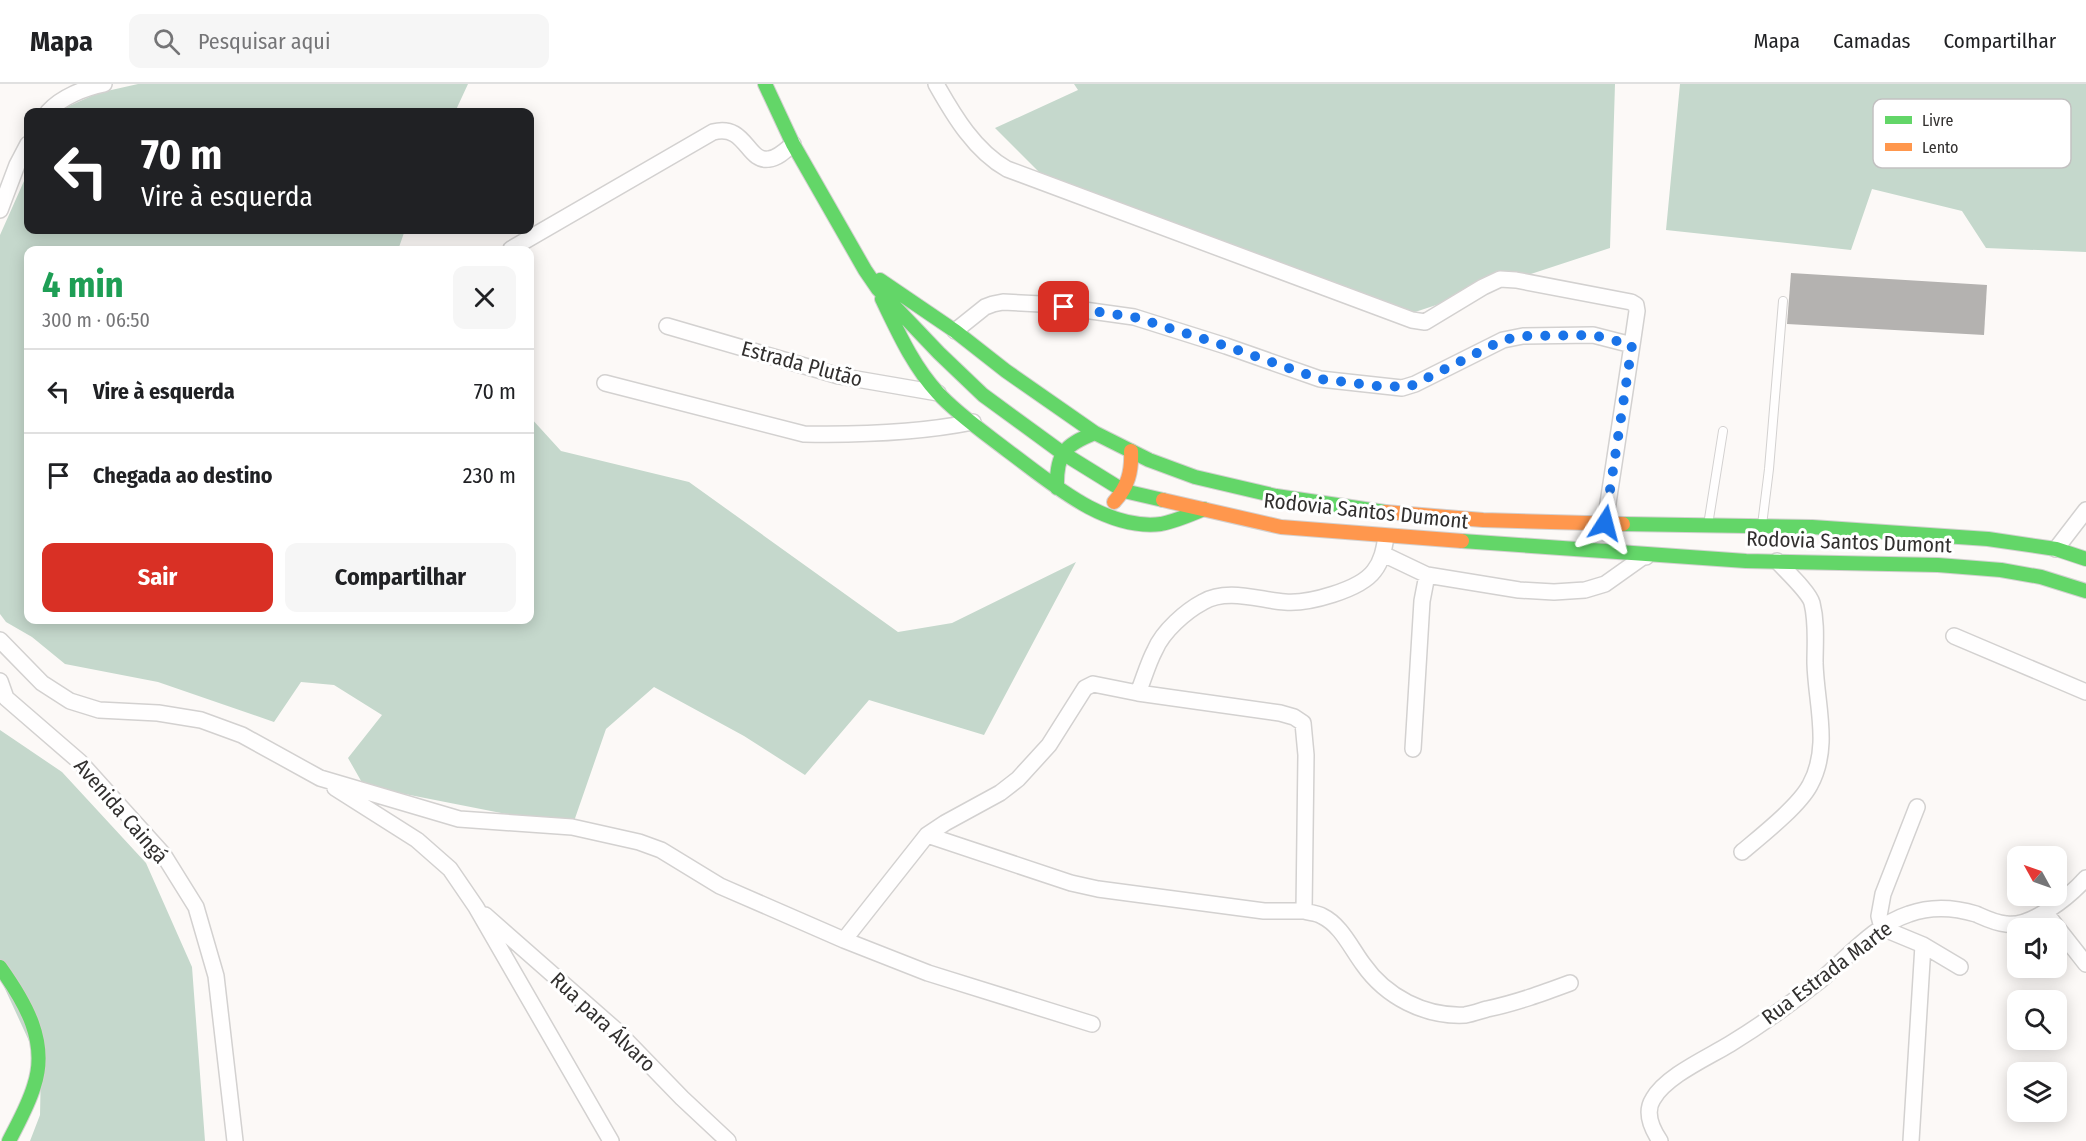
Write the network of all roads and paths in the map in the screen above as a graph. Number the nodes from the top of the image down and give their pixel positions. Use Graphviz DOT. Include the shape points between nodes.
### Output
graph roads {
  1 [pos="104,84"];
  2 [pos="765,84"];
  3 [pos="936,84"];
  4 [pos="52,108"];
  5 [pos="793,144"];
  6 [pos="24,152"];
  7 [pos="0,210"];
  8 [pos="516,246"];
  9 [pos="865,270"];
  10 [pos="878,289"];
  11 [pos="1783,301"];
  12 [pos="667,326"];
  13 [pos="955,331"];
  14 [pos="1632,345"];
  15 [pos="605,383"];
  16 [pos="938,393"];
  17 [pos="973,422"];
  18 [pos="1723,431"];
  19 [pos="1095,433"];
  20 [pos="1131,451"];
  21 [pos="1061,453"];
  22 [pos="1057,488"];
  23 [pos="1124,490"];
  24 [pos="1204,509"];
  25 [pos="2086,510"];
  26 [pos="1099,513"];
  27 [pos="1605,523"];
  28 [pos="1707,526"];
  29 [pos="1761,526"];
  30 [pos="1386,537"];
  31 [pos="2056,549"];
  32 [pos="1383,554"];
  33 [pos="2086,559"];
  34 [pos="1746,561"];
  35 [pos="1777,561"];
  36 [pos="1426,575"];
  37 [pos="2086,591"];
  38 [pos="1954,636"];
  39 [pos="0,640"];
  40 [pos="0,681"];
  41 [pos="2086,692"];
  42 [pos="1138,693"];
  43 [pos="1413,748"];
  44 [pos="320,778"];
  45 [pos="1917,807"];
  46 [pos="927,835"];
  47 [pos="1742,852"];
  48 [pos="2086,878"];
  49 [pos="476,907"];
  50 [pos="1304,912"];
  51 [pos="2045,912"];
  52 [pos="1882,928"];
  53 [pos="844,940"];
  54 [pos="1923,945"];
  55 [pos="2086,964"];
  56 [pos="0,967"];
  57 [pos="1960,967"];
  58 [pos="1570,983"];
  59 [pos="1092,1024"];
  60 [pos="9,1141"];
  61 [pos="236,1141"];
  62 [pos="611,1141"];
  63 [pos="728,1141"];
  64 [pos="1660,1141"];
  65 [pos="1911,1141"];
  1 -- 4 [label="street" via="57,102"];
  2 -- 5 [label="main road, Rodovia Santos Dumont"];
  3 -- 14 [label="street" via="981,149 1007,169 1412,320 1425,322 1500,279 1631,302 1638,311"];
  5 -- 8 [label="street" via="771,159 764,159 732,131 713,132"];
  5 -- 9 [label="main road, Rodovia Santos Dumont"];
  6 -- 7 [label="street"];
  9 -- 10 [label="main road, Rodovia Santos Dumont"];
  9 -- 13 [label="main road"];
  10 -- 16 [label="main road" via="906,349"];
  10 -- 21 [label="main road, Rodovia Santos Dumont" via="983,395"];
  11 -- 29 [label="lane"];
  12 -- 16 [label="street, Estrada Plutão" via="839,376"];
  13 -- 14 [label="street" via="993,304 1041,304 1134,317 1320,379 1401,387 1513,338 1593,335"];
  13 -- 19 [label="main road"];
  14 -- 27 [label="street"];
  15 -- 17 [label="street" via="804,434 940,429"];
  16 -- 17 [label="main road"];
  17 -- 22 [label="main road"];
  18 -- 28 [label="lane"];
  19 -- 20 [label="main road"];
  19 -- 21 [label="main road" via="1076,440"];
  20 -- 23 [label="main road" via="1132,466"];
  20 -- 27 [label="main road" via="1195,477 1320,504 1483,520"];
  21 -- 22 [label="main road" via="1056,470"];
  21 -- 23 [label="main road, Rodovia Santos Dumont"];
  22 -- 26 [label="main road"];
  23 -- 24 [label="main road, Rodovia Santos Dumont"];
  23 -- 26 [label="main road"];
  24 -- 26 [label="main road" via="1160,524 1132,522"];
  24 -- 30 [label="main road, Rodovia Santos Dumont" via="1281,527"];
  25 -- 31 [label="street"];
  27 -- 28 [label="main road"];
  28 -- 29 [label="main road"];
  29 -- 31 [label="main road" via="1988,539"];
  30 -- 32 [label="street"];
  30 -- 34 [label="main road, Rodovia Santos Dumont"];
  31 -- 33 [label="main road"];
  32 -- 36 [label="street"];
  32 -- 42 [label="street" via="1366,580 1322,597 1288,602 1224,595 1204,601 1155,648"];
  34 -- 35 [label="main road, Rodovia Santos Dumont"];
  34 -- 36 [label="street" via="1643,557 1605,584 1554,592"];
  35 -- 37 [label="main road, Rodovia Santos Dumont" via="2001,570"];
  35 -- 47 [label="street" via="1812,601 1821,750 1809,787"];
  36 -- 43 [label="street"];
  38 -- 41 [label="street"];
  39 -- 44 [label="street" via="42,683 70,701 99,710 201,720 242,735"];
  40 -- 61 [label="street, Avenida Caingá" via="6,698 80,762 163,854 196,907 216,976"];
  42 -- 46 [label="street" via="1093,684 1086,688 1049,745 1018,779 1000,794"];
  42 -- 50 [label="street" via="1280,713 1303,723"];
  44 -- 49 [label="street" via="417,840 450,869"];
  44 -- 53 [label="street" via="459,819 572,827 639,842 661,850 720,886"];
  45 -- 52 [label="street" via="1883,894 1879,916"];
  46 -- 50 [label="street" via="1098,889 1264,911"];
  46 -- 53 [label="street"];
  48 -- 51 [label="street, Rua Estrada Marte" via="2057,906"];
  49 -- 62 [label="street"];
  49 -- 63 [label="street, Rua para Álvaro" via="617,1030"];
  50 -- 58 [label="street" via="1323,916 1380,984 1407,1004 1432,1012 1466,1015"];
  51 -- 52 [label="street, Rua Estrada Marte" via="2007,925 1972,913 1928,908 1906,914"];
  51 -- 55 [label="street"];
  52 -- 54 [label="street"];
  52 -- 64 [label="street, Rua Estrada Marte" via="1822,979 1659,1090 1651,1101 1649,1119"];
  53 -- 59 [label="street" via="928,973"];
  54 -- 57 [label="street"];
  54 -- 65 [label="street"];
  56 -- 60 [label="main road" via="22,996 38,1038 37,1079"];
}
